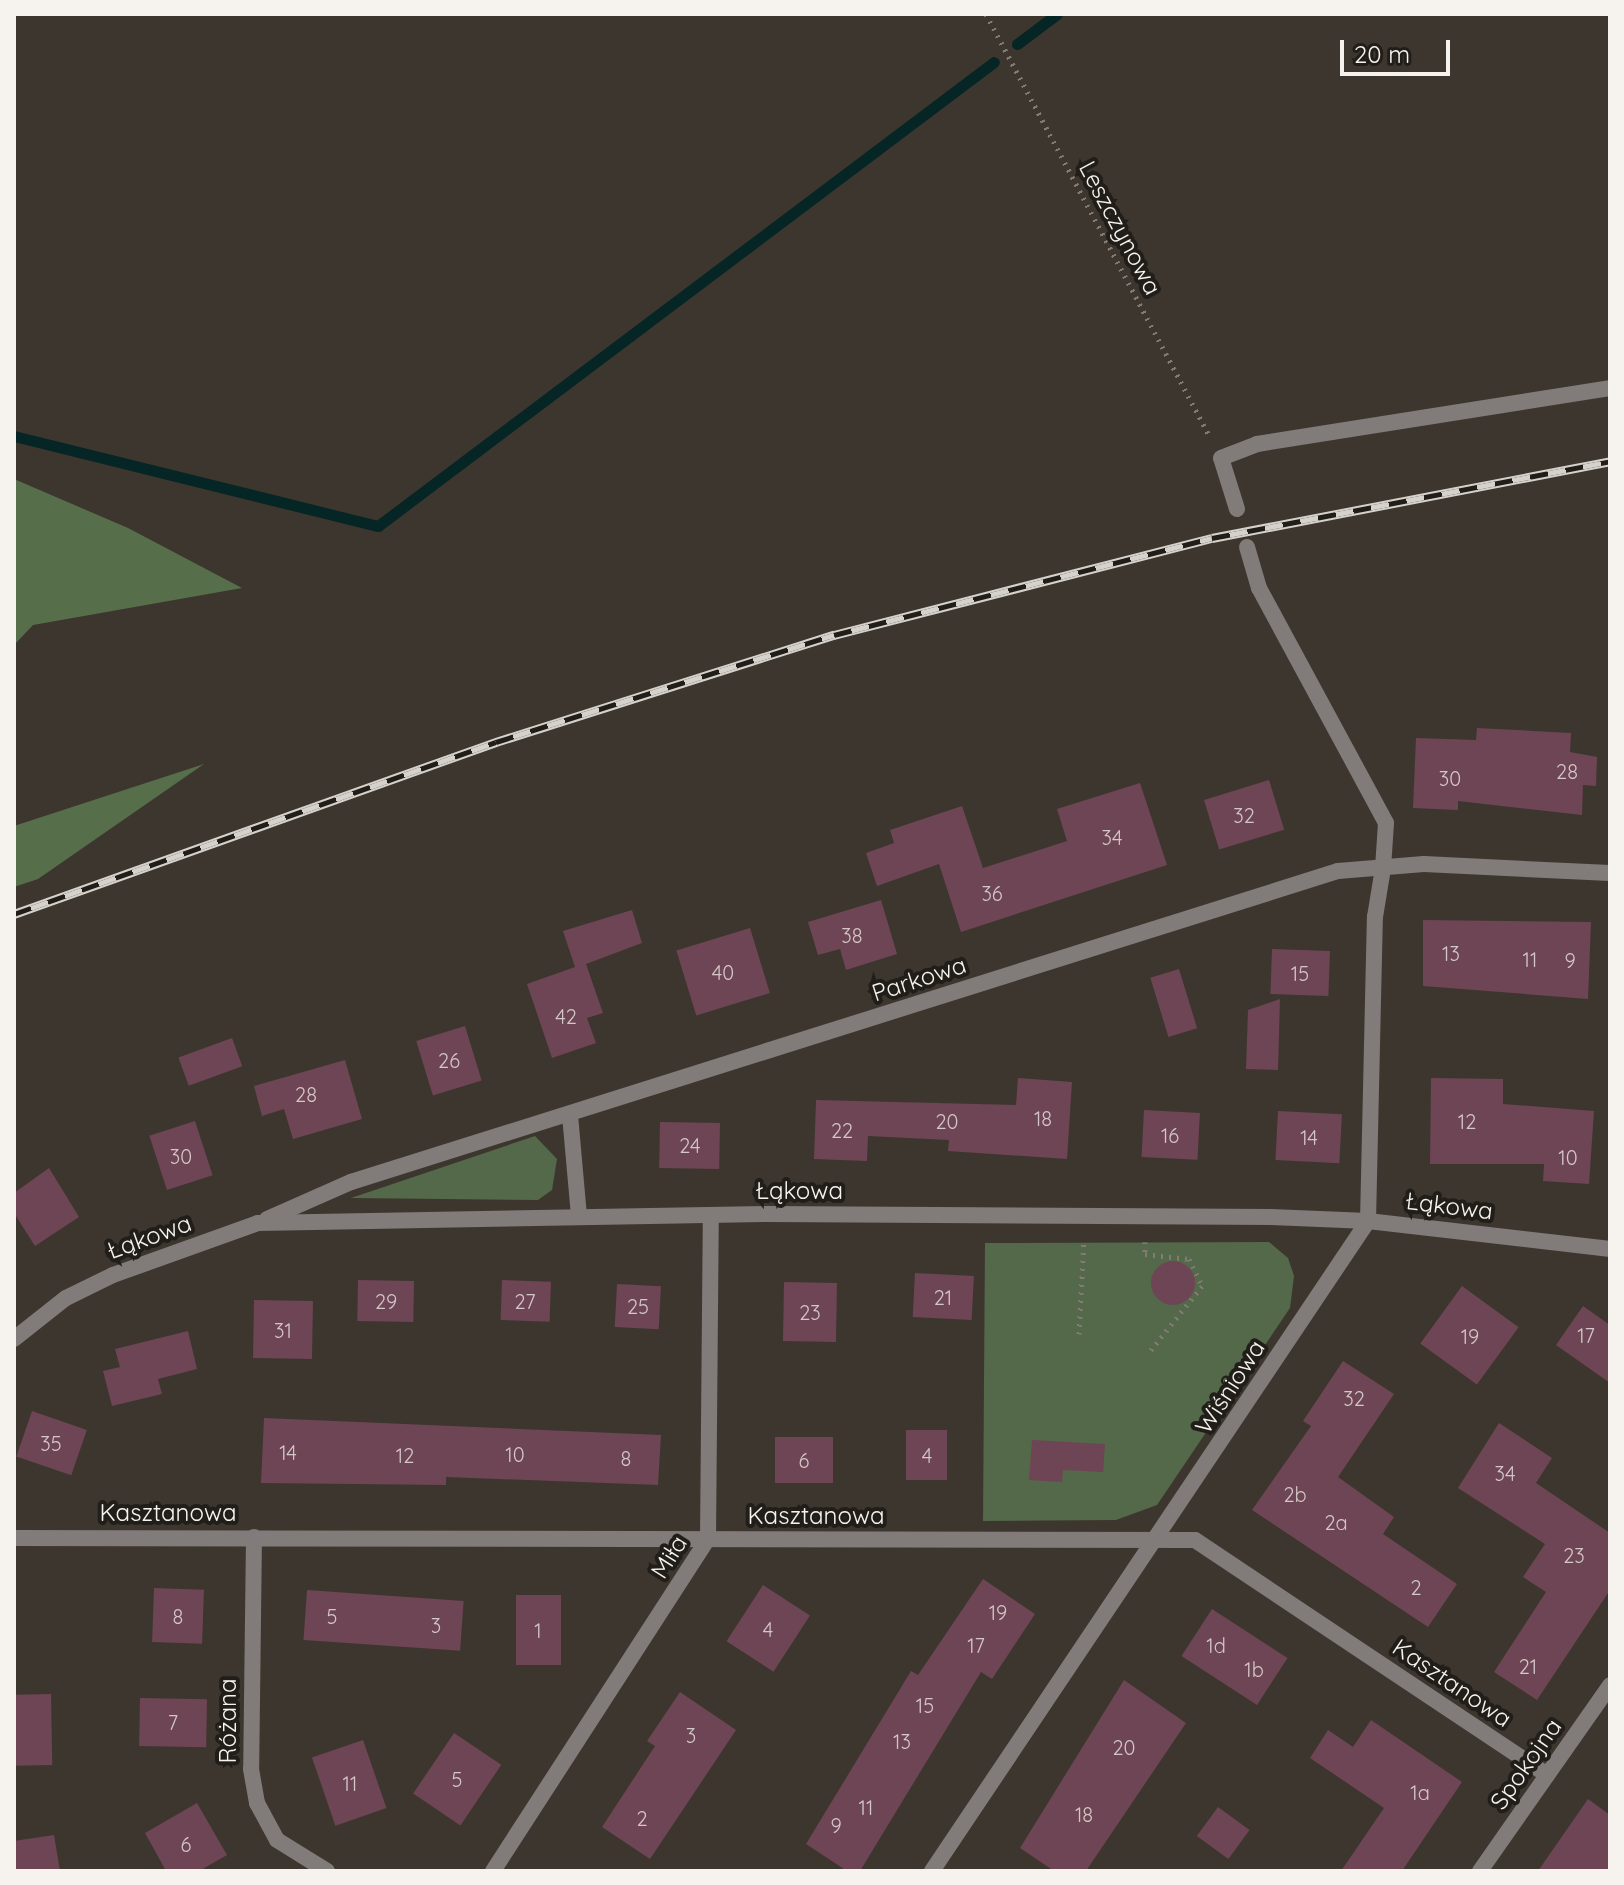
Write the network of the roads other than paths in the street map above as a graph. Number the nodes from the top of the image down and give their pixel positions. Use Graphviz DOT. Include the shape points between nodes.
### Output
graph roads {
  1 [pos="1610,388"];
  2 [pos="1237,509"];
  3 [pos="1247,547"];
  4 [pos="1383,868"];
  5 [pos="1610,873"];
  6 [pos="570,1115"];
  7 [pos="579,1215"];
  8 [pos="711,1215"];
  9 [pos="1368,1221"];
  10 [pos="258,1223"];
  11 [pos="1610,1249"];
  12 [pos="14,1339"];
  13 [pos="254,1537"];
  14 [pos="14,1538"];
  15 [pos="1159,1538"];
  16 [pos="708,1539"];
  17 [pos="1610,1685"];
  18 [pos="1547,1775"];
  19 [pos="327,1871"];
  20 [pos="493,1871"];
  21 [pos="932,1871"];
  22 [pos="1480,1871"];
  1 -- 2 [label="street" via="1257,444 1221,458"];
  3 -- 4 [label="street" via="1259,588 1386,823"];
  4 -- 5 [label="street, Parkowa"];
  4 -- 6 [label="street, Parkowa" via="1338,871"];
  4 -- 9 [label="street" via="1375,917"];
  6 -- 7 [label="street"];
  6 -- 10 [label="street, Parkowa" via="351,1182"];
  7 -- 8 [label="street, Łąkowa"];
  7 -- 10 [label="street, Łąkowa"];
  8 -- 9 [label="street, Łąkowa"];
  8 -- 16 [label="street, Miła"];
  9 -- 11 [label="street, Łąkowa"];
  9 -- 15 [label="street, Wiśniowa"];
  10 -- 12 [label="street, Łąkowa" via="113,1275 66,1298"];
  13 -- 14 [label="street, Kasztanowa"];
  13 -- 16 [label="street, Kasztanowa"];
  13 -- 19 [label="street, Różana" via="251,1769 257,1803 277,1840"];
  15 -- 16 [label="street, Kasztanowa"];
  15 -- 18 [label="street, Kasztanowa" via="1195,1540"];
  15 -- 21 [label="street, Wiśniowa"];
  16 -- 20 [label="street, Miła"];
  17 -- 18 [label="street, Spokojna"];
  18 -- 22 [label="street, Spokojna"];
}
